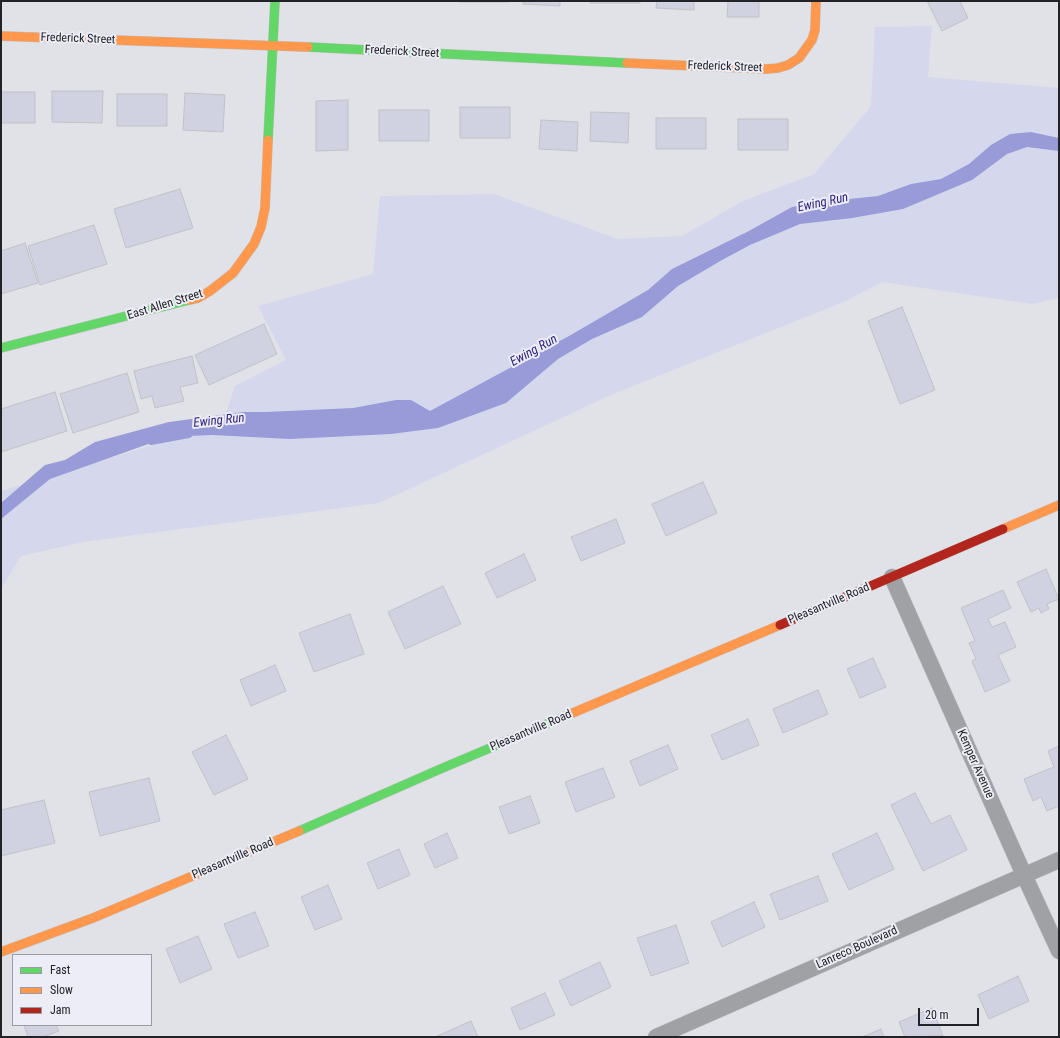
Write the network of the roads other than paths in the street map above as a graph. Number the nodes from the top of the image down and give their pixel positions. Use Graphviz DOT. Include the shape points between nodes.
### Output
graph roads {
  1 [pos="275,1"];
  2 [pos="816,1"];
  3 [pos="1,36"];
  4 [pos="273,45"];
  5 [pos="1,348"];
  6 [pos="1059,505"];
  7 [pos="892,577"];
  8 [pos="1059,860"];
  9 [pos="1024,875"];
  10 [pos="1059,951"];
  11 [pos="1,952"];
  12 [pos="656,1037"];
  1 -- 4 [label="street, East Allen Street"];
  2 -- 4 [label="street, Frederick Street" via="812,40 799,58 788,65 767,69"];
  3 -- 4 [label="street, Frederick Street"];
  4 -- 5 [label="street, East Allen Street" via="265,208 254,244 233,273 198,298"];
  6 -- 7 [label="street, Pleasantville Road"];
  7 -- 9 [label="street, Kemper Avenue"];
  7 -- 11 [label="street, Pleasantville Road" via="100,915"];
  8 -- 9 [label="street, Lanreco Boulevard"];
  9 -- 10 [label="street, Kemper Avenue"];
  9 -- 12 [label="street, Lanreco Boulevard"];
}
